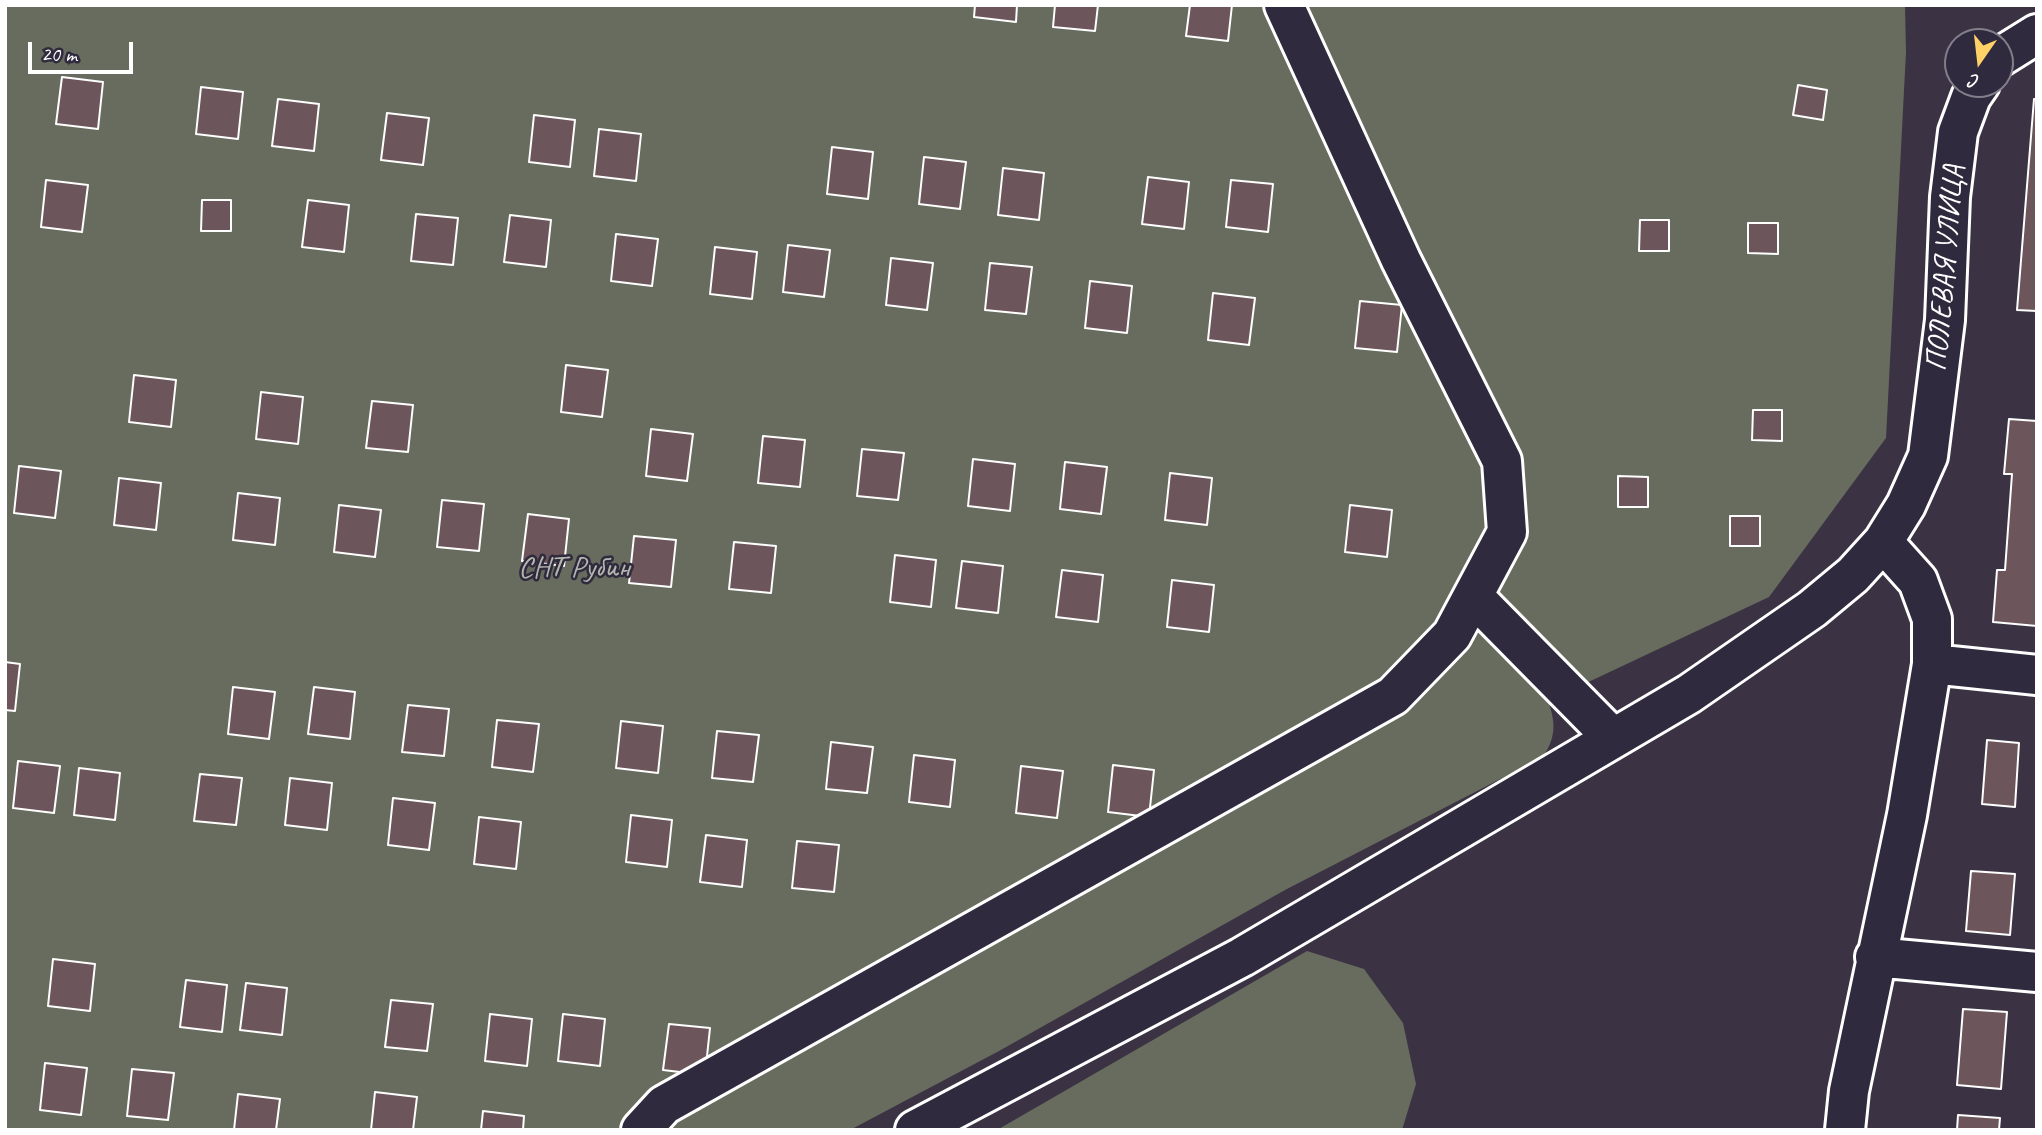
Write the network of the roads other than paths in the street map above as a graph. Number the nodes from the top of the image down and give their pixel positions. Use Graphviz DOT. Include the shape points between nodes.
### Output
graph roads {
  1 [pos="1284,5"];
  2 [pos="2037,34"];
  3 [pos="2014,48"];
  4 [pos="1971,98"];
  5 [pos="1883,542"];
  6 [pos="1474,597"];
  7 [pos="1932,664"];
  8 [pos="2037,675"];
  9 [pos="1613,738"];
  10 [pos="1875,957"];
  11 [pos="2037,972"];
  12 [pos="641,1130"];
  13 [pos="915,1130"];
  14 [pos="1845,1130"];
  1 -- 6 [label="street" via="1401,260 1502,461 1507,532"];
  2 -- 3 [label="street"];
  4 -- 5 [label="street, ПОЛЕВАЯ УЛИЦА" via="1958,132 1950,197 1945,320 1928,456"];
  5 -- 7 [label="street" via="1918,582 1932,619"];
  5 -- 9 [label="street, ПОЛЕВАЯ УЛИЦА" via="1812,609 1689,694"];
  6 -- 9 [label="street"];
  6 -- 12 [label="street" via="1452,635 1393,696 664,1105"];
  7 -- 8 [label="street"];
  7 -- 10 [label="street" via="1907,815"];
  9 -- 13 [label="street, ПОЛЕВАЯ УЛИЦА" via="1242,957"];
  10 -- 11 [label="street"];
  10 -- 14 [label="street"];
}
